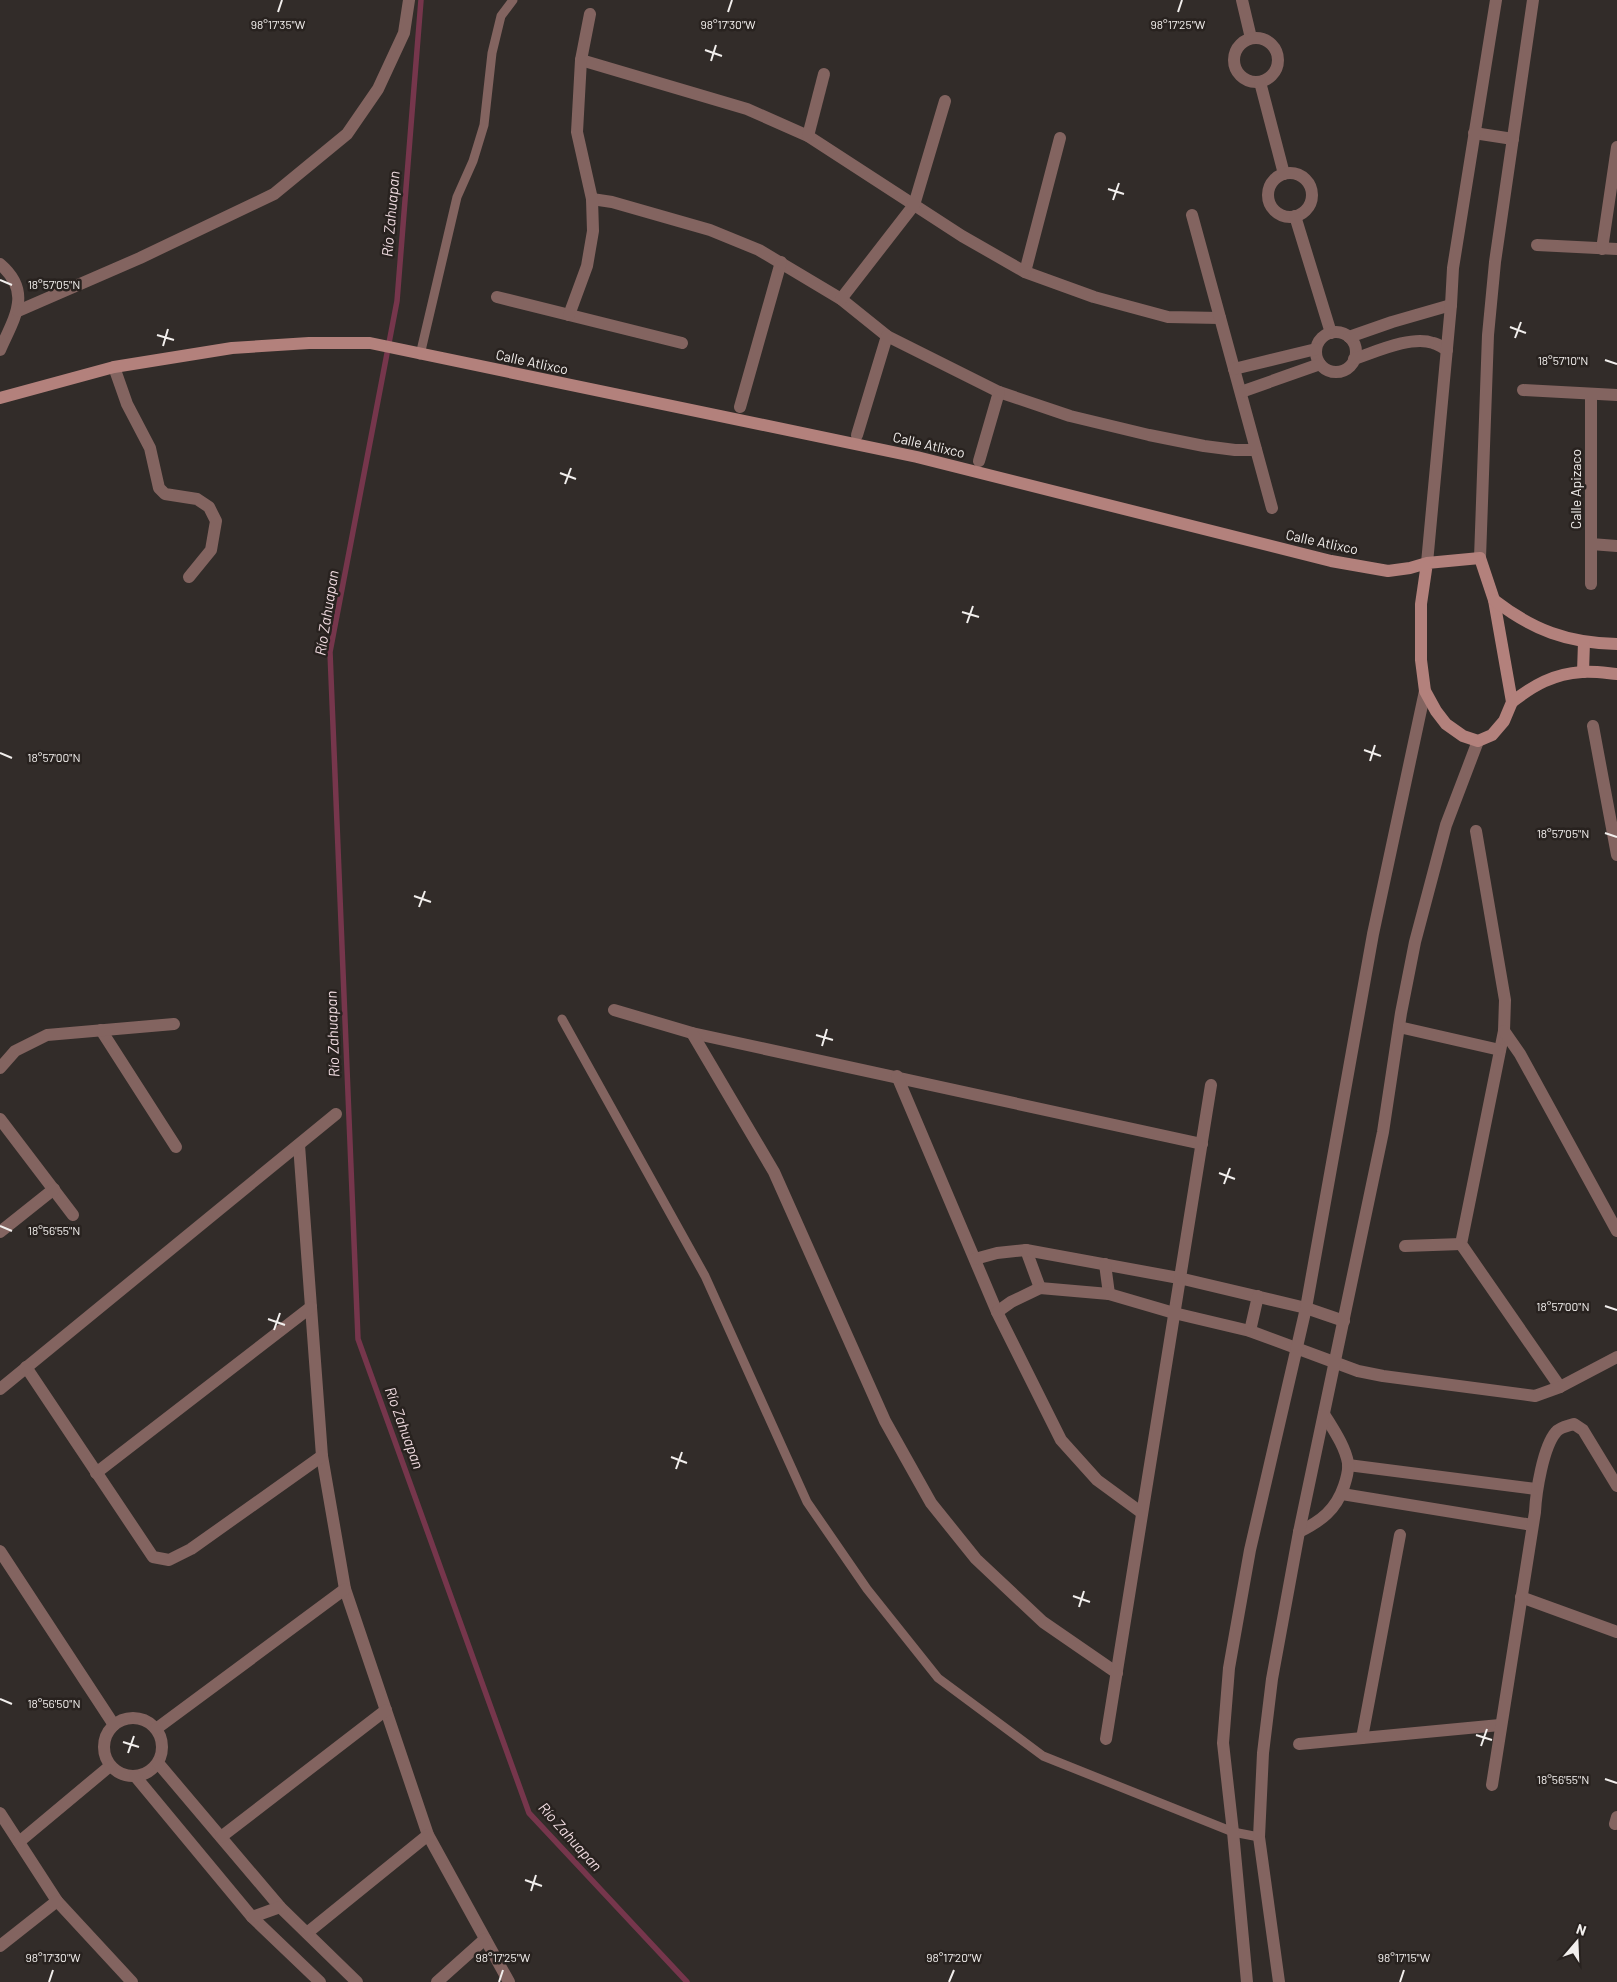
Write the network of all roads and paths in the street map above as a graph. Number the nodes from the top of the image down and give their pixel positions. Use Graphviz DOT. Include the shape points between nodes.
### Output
graph roads {
  1 [pos="409,0"];
  2 [pos="513,0"];
  3 [pos="1242,0"];
  4 [pos="1496,0"];
  5 [pos="1534,0"];
  6 [pos="590,14"];
  7 [pos="1251,38"];
  8 [pos="581,60"];
  9 [pos="824,74"];
  10 [pos="1260,82"];
  11 [pos="945,101"];
  12 [pos="1474,133"];
  13 [pos="808,136"];
  14 [pos="1060,138"];
  15 [pos="1513,139"];
  16 [pos="1617,147"];
  17 [pos="1284,174"];
  18 [pos="592,199"];
  19 [pos="914,205"];
  20 [pos="1192,215"];
  21 [pos="1295,216"];
  22 [pos="1537,245"];
  23 [pos="1602,248"];
  24 [pos="1617,249"];
  25 [pos="781,262"];
  26 [pos="0,264"];
  27 [pos="1025,272"];
  28 [pos="498,297"];
  29 [pos="841,299"];
  30 [pos="1451,305"];
  31 [pos="18,311"];
  32 [pos="568,315"];
  33 [pos="1220,318"];
  34 [pos="1331,333"];
  35 [pos="887,336"];
  36 [pos="1349,337"];
  37 [pos="682,343"];
  38 [pos="1316,349"];
  39 [pos="0,350"];
  40 [pos="1447,350"];
  41 [pos="420,355"];
  42 [pos="1354,360"];
  43 [pos="1320,364"];
  44 [pos="114,366"];
  45 [pos="1234,369"];
  46 [pos="1524,390"];
  47 [pos="999,392"];
  48 [pos="1240,392"];
  49 [pos="1591,394"];
  50 [pos="1617,396"];
  51 [pos="0,398"];
  52 [pos="740,407"];
  53 [pos="858,435"];
  54 [pos="1256,450"];
  55 [pos="980,461"];
  56 [pos="1272,508"];
  57 [pos="1591,544"];
  58 [pos="1617,546"];
  59 [pos="1480,558"];
  60 [pos="1427,563"];
  61 [pos="189,577"];
  62 [pos="1591,584"];
  63 [pos="1494,600"];
  64 [pos="1584,642"];
  65 [pos="1617,644"];
  66 [pos="1583,672"];
  67 [pos="1617,674"];
  68 [pos="1425,691"];
  69 [pos="1512,702"];
  70 [pos="1593,726"];
  71 [pos="1478,741"];
  72 [pos="1611,790"];
  73 [pos="1476,831"];
  74 [pos="1617,855"];
  75 [pos="614,1010"];
  76 [pos="562,1019"];
  77 [pos="174,1024"];
  78 [pos="1399,1027"];
  79 [pos="101,1030"];
  80 [pos="1504,1031"];
  81 [pos="692,1033"];
  82 [pos="1500,1050"];
  83 [pos="0,1068"];
  84 [pos="897,1076"];
  85 [pos="1211,1085"];
  86 [pos="336,1114"];
  87 [pos="0,1118"];
  88 [pos="299,1144"];
  89 [pos="1202,1144"];
  90 [pos="176,1147"];
  91 [pos="54,1189"];
  92 [pos="73,1215"];
  93 [pos="1617,1231"];
  94 [pos="0,1232"];
  95 [pos="1461,1244"];
  96 [pos="1405,1246"];
  97 [pos="1026,1250"];
  98 [pos="975,1259"];
  99 [pos="1105,1264"];
  100 [pos="1179,1278"];
  101 [pos="1040,1288"];
  102 [pos="1109,1294"];
  103 [pos="1258,1296"];
  104 [pos="311,1307"];
  105 [pos="1306,1308"];
  106 [pos="997,1312"];
  107 [pos="1174,1313"];
  108 [pos="1344,1321"];
  109 [pos="1250,1331"];
  110 [pos="1298,1349"];
  111 [pos="1617,1357"];
  112 [pos="1335,1362"];
  113 [pos="26,1367"];
  114 [pos="1560,1387"];
  115 [pos="0,1389"];
  116 [pos="1324,1414"];
  117 [pos="322,1456"];
  118 [pos="1348,1465"];
  119 [pos="1613,1469"];
  120 [pos="96,1472"];
  121 [pos="1617,1486"];
  122 [pos="1536,1489"];
  123 [pos="1342,1494"];
  124 [pos="1142,1513"];
  125 [pos="1532,1525"];
  126 [pos="1299,1532"];
  127 [pos="1400,1535"];
  128 [pos="0,1551"];
  129 [pos="345,1589"];
  130 [pos="1520,1597"];
  131 [pos="1617,1632"];
  132 [pos="1116,1673"];
  133 [pos="386,1710"];
  134 [pos="114,1725"];
  135 [pos="1500,1725"];
  136 [pos="156,1729"];
  137 [pos="1362,1738"];
  138 [pos="1106,1739"];
  139 [pos="1299,1744"];
  140 [pos="158,1763"];
  141 [pos="110,1766"];
  142 [pos="135,1776"];
  143 [pos="1492,1786"];
  144 [pos="0,1813"];
  145 [pos="1233,1832"];
  146 [pos="428,1836"];
  147 [pos="221,1837"];
  148 [pos="1259,1837"];
  149 [pos="19,1842"];
  150 [pos="57,1901"];
  151 [pos="280,1906"];
  152 [pos="252,1917"];
  153 [pos="307,1933"];
  154 [pos="485,1939"];
  155 [pos="0,1946"];
  156 [pos="132,1982"];
  157 [pos="320,1982"];
  158 [pos="357,1982"];
  159 [pos="437,1982"];
  160 [pos="509,1982"];
  161 [pos="1247,1982"];
  162 [pos="1279,1982"];
  1 -- 31 [label="street" via="404,33 378,88 347,134 274,194 140,258"];
  2 -- 41 [label="lane" via="501,16 492,53 484,124 474,161 458,197"];
  3 -- 7 [label="street"];
  4 -- 12 [label="street"];
  5 -- 15 [label="street"];
  6 -- 8 [label="street"];
  7 -- 10 [label="street" via="1259,38 1272,45 1278,60 1273,74"];
  7 -- 10 [label="street" via="1238,46 1233,60 1245,80"];
  8 -- 13 [label="street" via="747,109"];
  8 -- 18 [label="street" via="577,132"];
  9 -- 13 [label="street"];
  10 -- 17 [label="street"];
  11 -- 19 [label="street"];
  12 -- 15 [label="street"];
  12 -- 30 [label="street" via="1453,268"];
  13 -- 19 [label="street"];
  14 -- 27 [label="street"];
  15 -- 59 [label="street" via="1494,262 1488,335"];
  16 -- 23 [label="street"];
  17 -- 21 [label="street" via="1269,186 1268,200 1276,212"];
  17 -- 21 [label="street" via="1304,178 1311,189 1312,196 1306,209"];
  18 -- 25 [label="street" via="710,230"];
  18 -- 32 [label="street" via="593,231 587,266"];
  19 -- 27 [label="street"];
  19 -- 29 [label="street"];
  20 -- 33 [label="street"];
  21 -- 34 [label="street"];
  22 -- 23 [label="street"];
  23 -- 24 [label="street"];
  25 -- 29 [label="street"];
  25 -- 52 [label="street"];
  26 -- 31 [label="street" via="13,277 19,292"];
  27 -- 33 [label="street" via="1094,297 1168,317"];
  28 -- 32 [label="street"];
  29 -- 35 [label="street"];
  30 -- 36 [label="street"];
  30 -- 40 [label="street"];
  31 -- 39 [label="street"];
  32 -- 37 [label="street"];
  33 -- 45 [label="street"];
  34 -- 36 [label="street"];
  34 -- 38 [label="street" via="1321,338"];
  35 -- 47 [label="street"];
  35 -- 53 [label="street"];
  36 -- 42 [label="street" via="1355,348"];
  38 -- 43 [label="street"];
  38 -- 45 [label="street"];
  40 -- 42 [label="street" via="1432,342 1400,343"];
  40 -- 60 [label="street"];
  41 -- 44 [label="street, Calle Atlixco" via="370,343 309,343 232,348"];
  41 -- 60 [label="street, Calle Atlixco" via="918,457 1331,561 1388,571"];
  42 -- 43 [label="street" via="1346,369 1335,372"];
  43 -- 48 [label="street"];
  44 -- 51 [label="street, Calle Atlixco"];
  44 -- 61 [label="street" via="127,404 150,448 159,488 166,494 197,499 209,507 216,521 211,550"];
  45 -- 48 [label="street"];
  46 -- 49 [label="street"];
  47 -- 54 [label="street" via="1070,416 1149,435 1204,446"];
  47 -- 55 [label="street"];
  48 -- 54 [label="street"];
  49 -- 50 [label="street"];
  49 -- 57 [label="street, Calle Apizaco"];
  54 -- 56 [label="street"];
  57 -- 58 [label="street"];
  57 -- 62 [label="street, Calle Apizaco"];
  59 -- 60 [label="street, Calle Atlixco"];
  59 -- 63 [label="street"];
  60 -- 68 [label="street" via="1421,604 1420,660"];
  63 -- 64 [label="street" via="1536,628"];
  63 -- 69 [label="street"];
  64 -- 65 [label="street"];
  64 -- 66 [label="street"];
  66 -- 67 [label="street"];
  66 -- 69 [label="street" via="1557,676 1533,686"];
  68 -- 71 [label="street" via="1446,724 1463,736"];
  68 -- 105 [label="street" via="1373,934"];
  69 -- 71 [label="street" via="1504,721 1492,735"];
  70 -- 72 [label="street"];
  71 -- 78 [label="street" via="1446,825 1416,942"];
  72 -- 74 [label="street"];
  73 -- 80 [label="street" via="1504,1000"];
  75 -- 81 [label="street"];
  76 -- 145 [label="lane" via="705,1276 807,1502 867,1589 938,1678 1043,1756"];
  77 -- 79 [label="street"];
  78 -- 82 [label="street"];
  78 -- 108 [label="street" via="1383,1132"];
  79 -- 83 [label="street" via="47,1035 15,1051"];
  79 -- 90 [label="street"];
  80 -- 82 [label="street"];
  80 -- 93 [label="street" via="1520,1054"];
  81 -- 84 [label="street"];
  81 -- 132 [label="street" via="774,1172 885,1421 930,1503 976,1559 1043,1622"];
  82 -- 95 [label="street"];
  84 -- 89 [label="street"];
  84 -- 98 [label="street"];
  85 -- 89 [label="street"];
  86 -- 88 [label="street"];
  87 -- 91 [label="street"];
  88 -- 104 [label="street"];
  88 -- 113 [label="street"];
  89 -- 100 [label="street"];
  91 -- 92 [label="street"];
  91 -- 94 [label="street"];
  95 -- 96 [label="street"];
  95 -- 114 [label="street"];
  97 -- 98 [label="street"];
  97 -- 99 [label="street"];
  97 -- 101 [label="street"];
  98 -- 106 [label="street"];
  99 -- 100 [label="street"];
  99 -- 102 [label="street"];
  100 -- 103 [label="street"];
  100 -- 107 [label="street"];
  101 -- 102 [label="street"];
  101 -- 106 [label="street"];
  102 -- 107 [label="street"];
  103 -- 105 [label="street"];
  103 -- 109 [label="street"];
  104 -- 117 [label="street"];
  104 -- 120 [label="street"];
  105 -- 108 [label="street"];
  105 -- 110 [label="street"];
  106 -- 124 [label="street" via="1061,1440 1097,1480"];
  107 -- 109 [label="street"];
  107 -- 124 [label="street"];
  108 -- 112 [label="street"];
  109 -- 110 [label="street"];
  110 -- 112 [label="street"];
  110 -- 145 [label="street" via="1250,1550 1230,1668 1223,1743"];
  111 -- 114 [label="street"];
  112 -- 114 [label="street" via="1383,1376 1535,1396"];
  112 -- 116 [label="street"];
  113 -- 115 [label="street"];
  113 -- 120 [label="street"];
  116 -- 118 [label="street" via="1345,1452"];
  116 -- 126 [label="street"];
  117 -- 120 [label="street" via="191,1549 169,1560 153,1557"];
  117 -- 129 [label="street"];
  118 -- 122 [label="street"];
  118 -- 123 [label="street"];
  119 -- 121 [label="street"];
  119 -- 122 [label="street" via="1583,1430 1574,1424 1557,1430 1551,1439"];
  122 -- 125 [label="street"];
  123 -- 125 [label="street"];
  123 -- 126 [label="street" via="1330,1513"];
  124 -- 132 [label="street"];
  125 -- 130 [label="street"];
  126 -- 148 [label="street" via="1272,1679 1263,1753"];
  127 -- 137 [label="street"];
  128 -- 134 [label="street"];
  129 -- 133 [label="street"];
  129 -- 136 [label="street"];
  130 -- 131 [label="street"];
  130 -- 135 [label="street"];
  132 -- 138 [label="street"];
  133 -- 146 [label="street"];
  133 -- 147 [label="street"];
  134 -- 136 [label="street" via="122,1720 140,1719"];
  134 -- 141 [label="street" via="104,1740"];
  135 -- 137 [label="street"];
  135 -- 143 [label="street"];
  136 -- 140 [label="street" via="162,1746"];
  137 -- 139 [label="street"];
  140 -- 142 [label="street" via="144,1775"];
  140 -- 147 [label="street"];
  141 -- 142 [label="street" via="126,1776"];
  141 -- 149 [label="street"];
  142 -- 152 [label="street"];
  144 -- 149 [label="street"];
  145 -- 148 [label="lane"];
  145 -- 161 [label="street"];
  146 -- 153 [label="street"];
  146 -- 154 [label="street"];
  147 -- 151 [label="street"];
  148 -- 162 [label="street"];
  149 -- 150 [label="street"];
  150 -- 155 [label="street"];
  150 -- 156 [label="street"];
  151 -- 152 [label="street"];
  151 -- 153 [label="street"];
  152 -- 157 [label="street"];
  153 -- 158 [label="street"];
  154 -- 159 [label="street"];
  154 -- 160 [label="street"];
}
